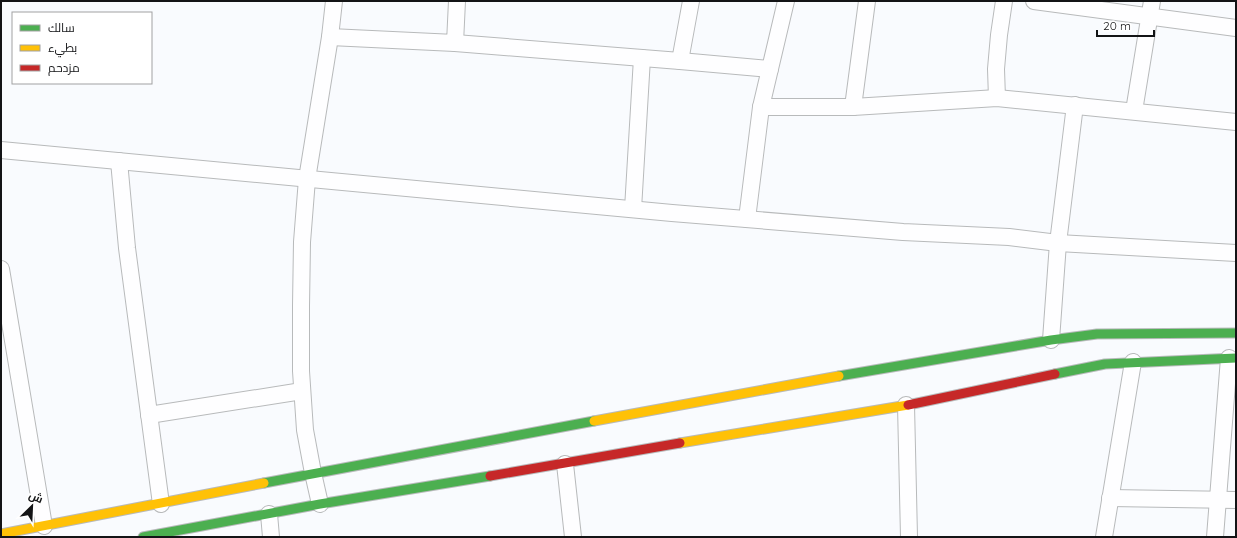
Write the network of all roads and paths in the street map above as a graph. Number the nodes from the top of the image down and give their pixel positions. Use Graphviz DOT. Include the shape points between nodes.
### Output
graph roads {
  1 [pos="334,1"];
  2 [pos="457,1"];
  3 [pos="691,1"];
  4 [pos="786,1"];
  5 [pos="867,1"];
  6 [pos="1004,1"];
  7 [pos="1034,1"];
  8 [pos="1152,1"];
  9 [pos="1149,17"];
  10 [pos="1236,28"];
  11 [pos="330,37"];
  12 [pos="455,44"];
  13 [pos="642,58"];
  14 [pos="680,61"];
  15 [pos="770,69"];
  16 [pos="997,98"];
  17 [pos="1075,106"];
  18 [pos="761,107"];
  19 [pos="853,107"];
  20 [pos="1134,111"];
  21 [pos="1236,122"];
  22 [pos="1,150"];
  23 [pos="119,160"];
  24 [pos="307,179"];
  25 [pos="633,209"];
  26 [pos="747,219"];
  27 [pos="1058,243"];
  28 [pos="1236,254"];
  29 [pos="1,269"];
  30 [pos="1236,333"];
  31 [pos="1051,340"];
  32 [pos="1233,358"];
  33 [pos="1133,362"];
  34 [pos="302,391"];
  35 [pos="906,405"];
  36 [pos="149,415"];
  37 [pos="565,464"];
  38 [pos="313,473"];
  39 [pos="1110,498"];
  40 [pos="1218,500"];
  41 [pos="1236,500"];
  42 [pos="161,504"];
  43 [pos="320,504"];
  44 [pos="269,514"];
  45 [pos="44,526"];
  46 [pos="1,534"];
  47 [pos="143,537"];
  48 [pos="271,537"];
  49 [pos="573,537"];
  50 [pos="909,537"];
  51 [pos="1104,537"];
  52 [pos="1214,537"];
  1 -- 11 [label="street"];
  2 -- 12 [label="street"];
  3 -- 14 [label="street"];
  4 -- 15 [label="street"];
  5 -- 19 [label="street"];
  6 -- 16 [label="street" via="996,69"];
  7 -- 9 [label="street"];
  8 -- 9 [label="street"];
  9 -- 10 [label="street"];
  9 -- 20 [label="street"];
  11 -- 12 [label="street"];
  11 -- 24 [label="street"];
  12 -- 13 [label="street"];
  13 -- 14 [label="street"];
  13 -- 25 [label="street"];
  14 -- 15 [label="street"];
  15 -- 18 [label="street"];
  16 -- 17 [label="street"];
  16 -- 19 [label="street"];
  17 -- 20 [label="street"];
  17 -- 27 [label="street"];
  18 -- 19 [label="street"];
  18 -- 26 [label="street"];
  20 -- 21 [label="street"];
  22 -- 23 [label="street"];
  23 -- 24 [label="street"];
  23 -- 36 [label="street" via="127,248"];
  24 -- 25 [label="street"];
  24 -- 34 [label="street" via="300,306"];
  25 -- 26 [label="street"];
  26 -- 27 [label="street" via="903,232 1009,237"];
  27 -- 28 [label="street"];
  27 -- 31 [label="street"];
  29 -- 45 [label="street"];
  30 -- 31 [label="main road" via="1097,334"];
  31 -- 38 [label="main road" via="566,425"];
  32 -- 33 [label="main road"];
  32 -- 40 [label="street"];
  33 -- 35 [label="main road" via="1105,364"];
  33 -- 39 [label="street"];
  34 -- 36 [label="street"];
  34 -- 38 [label="street"];
  35 -- 37 [label="main road"];
  35 -- 50 [label="street"];
  36 -- 42 [label="street"];
  37 -- 43 [label="main road"];
  37 -- 49 [label="street"];
  38 -- 42 [label="main road"];
  38 -- 43 [label="street"];
  39 -- 40 [label="street"];
  39 -- 51 [label="street"];
  40 -- 41 [label="street"];
  40 -- 52 [label="street"];
  42 -- 45 [label="main road"];
  43 -- 44 [label="main road"];
  44 -- 47 [label="main road"];
  44 -- 48 [label="street"];
  45 -- 46 [label="main road"];
}
